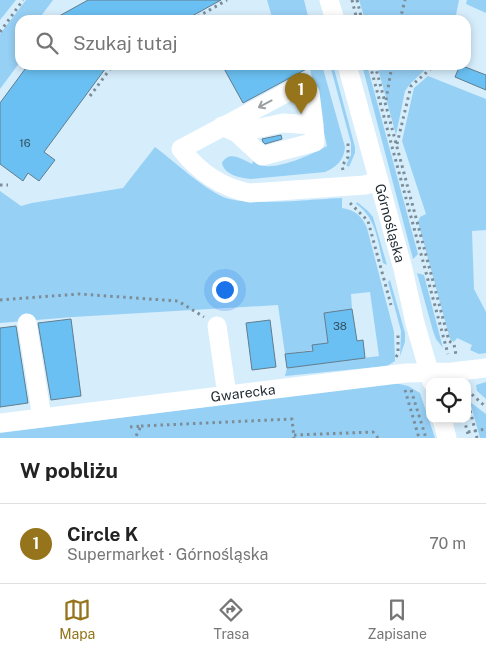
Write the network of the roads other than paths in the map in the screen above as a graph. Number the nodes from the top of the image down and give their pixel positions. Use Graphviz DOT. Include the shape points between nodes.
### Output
graph roads {
  1 [pos="329,0"];
  2 [pos="334,15"];
  3 [pos="347,70"];
  4 [pos="314,128"];
  5 [pos="236,135"];
  6 [pos="379,181"];
  7 [pos="28,323"];
  8 [pos="217,326"];
  9 [pos="486,368"];
  10 [pos="431,377"];
  11 [pos="227,395"];
  12 [pos="42,418"];
  13 [pos="0,423"];
  14 [pos="443,423"];
  15 [pos="447,438"];
  1 -- 2 [label="street"];
  3 -- 6 [label="street, Górnośląska"];
  4 -- 5 [label="street" via="283,123"];
  4 -- 5 [label="street" via="314,142 262,156"];
  4 -- 5 [label="street, one-way" via="310,93 298,86"];
  5 -- 6 [label="street" via="181,150 219,183 250,193 365,185"];
  6 -- 10 [label="street, Górnośląska"];
  7 -- 12 [label="street"];
  8 -- 11 [label="street"];
  9 -- 10 [label="street, Gwarecka"];
  10 -- 11 [label="street, Gwarecka" via="405,382"];
  11 -- 12 [label="street, Gwarecka"];
  12 -- 13 [label="street, Gwarecka"];
  14 -- 15 [label="street"];
}
